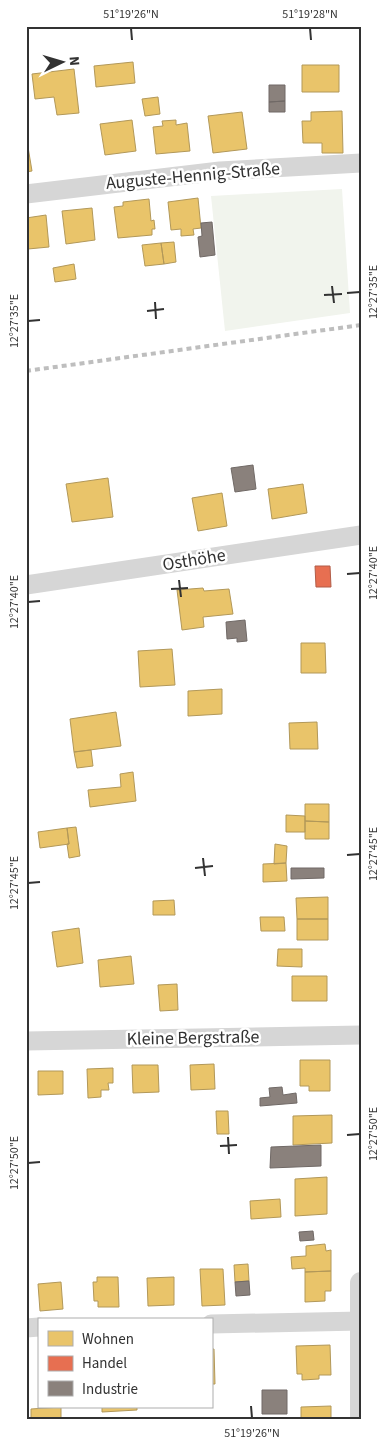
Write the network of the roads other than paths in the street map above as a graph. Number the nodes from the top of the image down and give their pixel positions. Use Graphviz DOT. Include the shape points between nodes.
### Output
graph roads {
  1 [pos="361,163"];
  2 [pos="26,194"];
  3 [pos="361,535"];
  4 [pos="26,585"];
  5 [pos="361,1035"];
  6 [pos="26,1042"];
  7 [pos="361,1283"];
  8 [pos="361,1321"];
  9 [pos="212,1324"];
  10 [pos="361,1420"];
  1 -- 2 [label="street, Auguste-Hennig-Straße" via="220,171"];
  3 -- 4 [label="street, Osthöhe"];
  5 -- 6 [label="street, Kleine Bergstraße"];
  7 -- 8 [label="street"];
  8 -- 9 [label="street"];
  8 -- 10 [label="street"];
}
